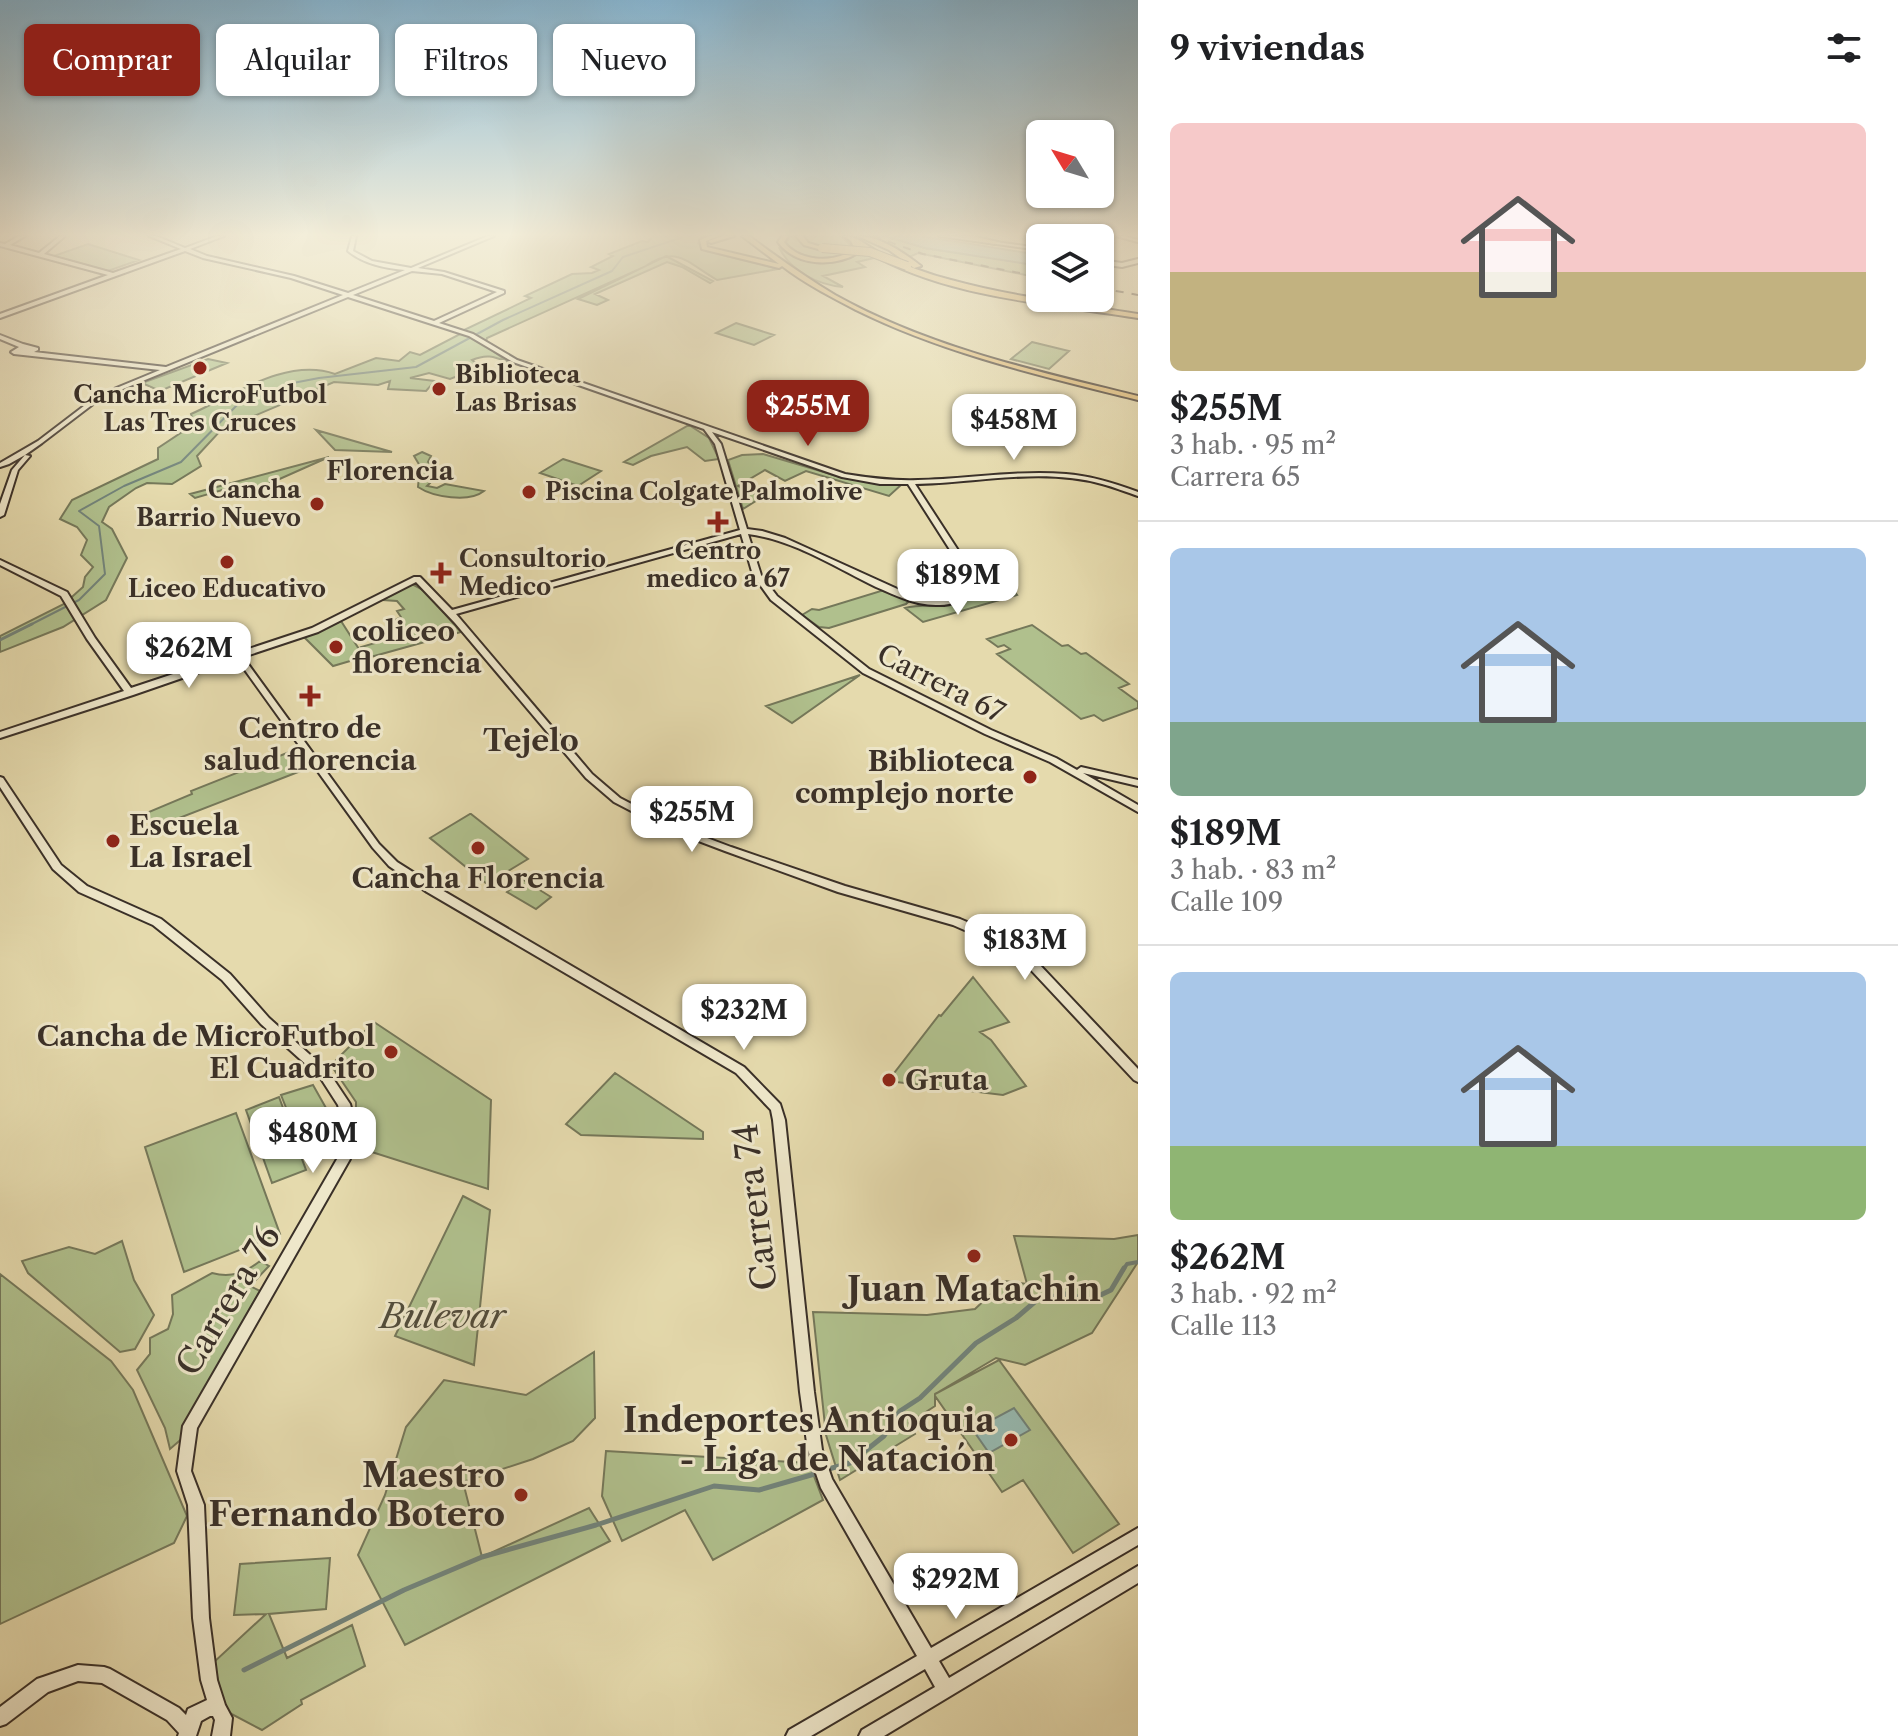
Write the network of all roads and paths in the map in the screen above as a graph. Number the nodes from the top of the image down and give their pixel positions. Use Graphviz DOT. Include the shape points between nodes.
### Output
graph roads {
  1 [pos="298,317"];
  2 [pos="415,317"];
  3 [pos="447,317"];
  4 [pos="878,317"];
  5 [pos="881,317"];
  6 [pos="434,323"];
  7 [pos="910,331"];
  8 [pos="0,340"];
  9 [pos="22,346"];
  10 [pos="36,348"];
  11 [pos="14,350"];
  12 [pos="29,353"];
  13 [pos="178,366"];
  14 [pos="166,369"];
  15 [pos="1138,396"];
  16 [pos="705,428"];
  17 [pos="729,437"];
  18 [pos="717,441"];
  19 [pos="40,442"];
  20 [pos="4,464"];
  21 [pos="15,470"];
  22 [pos="909,481"];
  23 [pos="1138,494"];
  24 [pos="0,515"];
  25 [pos="754,522"];
  26 [pos="742,525"];
  27 [pos="0,562"];
  28 [pos="450,613"];
  29 [pos="238,655"];
  30 [pos="130,693"];
  31 [pos="0,735"];
  32 [pos="1053,760"];
  33 [pos="1138,783"];
  34 [pos="2,789"];
  35 [pos="1138,809"];
  36 [pos="1138,1077"];
  37 [pos="1138,1536"];
  38 [pos="1138,1574"];
  39 [pos="929,1660"];
  40 [pos="946,1690"];
  41 [pos="0,1718"];
  42 [pos="197,1720"];
  43 [pos="224,1734"];
  44 [pos="795,1736"];
  45 [pos="868,1736"];
  1 -- 13 [label="main road"];
  2 -- 6 [label="main road"];
  3 -- 6 [label="main road"];
  4 -- 7 [label="main road"];
  5 -- 7 [label="main road"];
  6 -- 16 [label="main road" via="489,343 513,360"];
  7 -- 15 [label="main road" via="1001,363"];
  8 -- 9 [label="main road"];
  8 -- 11 [label="main road"];
  9 -- 10 [label="main road"];
  9 -- 11 [label="main road"];
  10 -- 12 [label="main road"];
  10 -- 13 [label="main road"];
  11 -- 12 [label="main road"];
  12 -- 14 [label="main road"];
  13 -- 14 [label="main road"];
  14 -- 19 [label="main road" via="97,398"];
  16 -- 17 [label="main road"];
  16 -- 18 [label="main road, Carrera 67"];
  17 -- 18 [label="main road"];
  17 -- 22 [label="main road" via="844,476"];
  18 -- 26 [label="main road, Carrera 67"];
  19 -- 20 [label="main road"];
  19 -- 21 [label="main road"];
  20 -- 21 [label="main road"];
  21 -- 24 [label="main road"];
  22 -- 23 [label="main road" via="1075,477"];
  22 -- 26 [label="main road" via="971,574 973,586 964,597 920,601"];
  25 -- 26 [label="main road"];
  26 -- 28 [label="main road"];
  26 -- 32 [label="main road, Carrera 67" via="764,588 841,654 911,695"];
  27 -- 30 [label="main road" via="64,594"];
  28 -- 29 [label="main road" via="417,579 341,619"];
  28 -- 36 [label="main road" via="589,776 617,800 737,853 996,939 1035,967"];
  29 -- 30 [label="main road"];
  29 -- 39 [label="main road, Carrera 74" via="393,864 740,1070 776,1108 815,1450 833,1495"];
  30 -- 31 [label="main road"];
  32 -- 33 [label="main road"];
  32 -- 35 [label="main road, Carrera 67"];
  34 -- 42 [label="main road, Carrera 76" via="57,867 83,889 157,922 226,977 324,1074 344,1104 350,1127 346,1155 190,1426 184,1471 196,1505 209,1680"];
  37 -- 39 [label="main road"];
  38 -- 40 [label="main road"];
  39 -- 40 [label="main road, Carrera 74"];
  39 -- 44 [label="main road"];
  40 -- 45 [label="main road"];
  41 -- 42 [label="main road" via="43,1685 78,1673 104,1675 173,1714"];
  42 -- 43 [label="main road" via="224,1718"];
}
